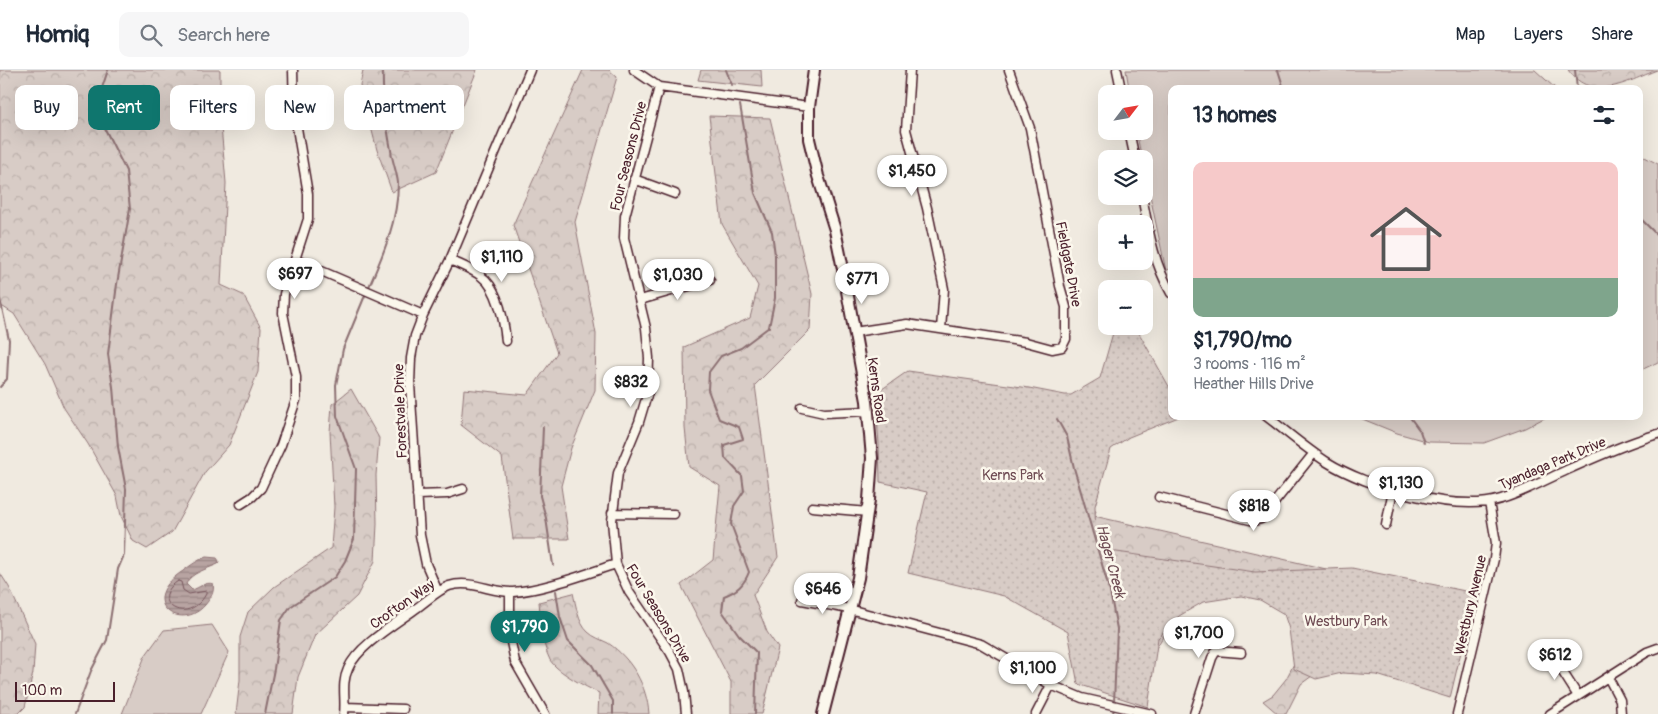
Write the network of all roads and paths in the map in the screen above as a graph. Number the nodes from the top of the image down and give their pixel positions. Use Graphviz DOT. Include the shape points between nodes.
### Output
graph roads {
  1 [pos="293,70"];
  2 [pos="634,70"];
  3 [pos="814,70"];
  4 [pos="910,70"];
  5 [pos="1009,70"];
  6 [pos="1117,70"];
  7 [pos="527,71"];
  8 [pos="1120,85"];
  9 [pos="659,87"];
  10 [pos="809,107"];
  11 [pos="634,178"];
  12 [pos="675,194"];
  13 [pos="1144,205"];
  14 [pos="296,260"];
  15 [pos="450,260"];
  16 [pos="710,280"];
  17 [pos="1168,289"];
  18 [pos="640,300"];
  19 [pos="423,315"];
  20 [pos="941,329"];
  21 [pos="854,332"];
  22 [pos="506,341"];
  23 [pos="802,408"];
  24 [pos="868,411"];
  25 [pos="1271,420"];
  26 [pos="1658,434"];
  27 [pos="1314,452"];
  28 [pos="463,488"];
  29 [pos="1393,490"];
  30 [pos="417,495"];
  31 [pos="1159,497"];
  32 [pos="1489,502"];
  33 [pos="241,504"];
  34 [pos="812,507"];
  35 [pos="868,512"];
  36 [pos="612,513"];
  37 [pos="674,514"];
  38 [pos="1386,524"];
  39 [pos="616,564"];
  40 [pos="438,592"];
  41 [pos="510,592"];
  42 [pos="802,600"];
  43 [pos="849,609"];
  44 [pos="1658,648"];
  45 [pos="1241,653"];
  46 [pos="1552,655"];
  47 [pos="1608,677"];
  48 [pos="1051,685"];
  49 [pos="1578,696"];
  50 [pos="403,709"];
  51 [pos="345,711"];
  52 [pos="543,713"];
  53 [pos="686,714"];
  54 [pos="823,714"];
  55 [pos="1036,714"];
  56 [pos="1152,714"];
  57 [pos="1194,714"];
  58 [pos="1457,714"];
  59 [pos="1550,714"];
  60 [pos="1621,714"];
  1 -- 14 [label="street" via="294,110 308,194 308,219"];
  2 -- 9 [label="street"];
  3 -- 10 [label="street, Kerns Road"];
  4 -- 20 [label="street" via="906,130 944,289"];
  5 -- 20 [label="street, Fieldgate Drive" via="1030,128 1066,308 1066,339 1062,347 1052,349"];
  6 -- 8 [label="street"];
  7 -- 15 [label="street, Forestvale Drive"];
  9 -- 10 [label="street"];
  9 -- 11 [label="street, Four Seasons Drive"];
  10 -- 21 [label="street, Kerns Road" via="813,158 835,230"];
  11 -- 12 [label="street"];
  11 -- 18 [label="street, Four Seasons Drive" via="625,216 624,238"];
  13 -- 17 [label="street" via="1155,260"];
  14 -- 19 [label="street"];
  14 -- 33 [label="street" via="284,294 283,313 296,377 296,400 281,445 261,488"];
  15 -- 19 [label="street, Forestvale Drive"];
  15 -- 22 [label="street" via="483,276 493,290 504,323"];
  16 -- 18 [label="street"];
  18 -- 36 [label="street, Four Seasons Drive" via="649,358 648,392 618,473"];
  19 -- 30 [label="street, Forestvale Drive" via="415,336 410,375"];
  20 -- 21 [label="street, Fieldgate Drive" via="907,324"];
  21 -- 24 [label="street, Kerns Road"];
  23 -- 24 [label="street" via="824,413"];
  24 -- 35 [label="street, Kerns Road" via="872,458"];
  25 -- 27 [label="street, Tyandaga Park Drive"];
  26 -- 32 [label="street, Tyandaga Park Drive"];
  27 -- 29 [label="street, Tyandaga Park Drive" via="1342,470"];
  27 -- 31 [label="street" via="1266,514 1254,521"];
  28 -- 30 [label="street" via="447,494"];
  29 -- 32 [label="street, Tyandaga Park Drive" via="1446,500"];
  29 -- 38 [label="street"];
  30 -- 40 [label="street, Forestvale Drive" via="426,564"];
  32 -- 58 [label="street, Westbury Avenue" via="1496,543 1494,559"];
  34 -- 35 [label="street"];
  35 -- 43 [label="street, Kerns Road" via="858,578"];
  36 -- 37 [label="street"];
  36 -- 39 [label="street, Four Seasons Drive"];
  39 -- 41 [label="street, Crofton Way"];
  39 -- 53 [label="street, Four Seasons Drive" via="629,592 679,669"];
  40 -- 41 [label="street, Crofton Way" via="450,586 470,584"];
  40 -- 51 [label="street, Crofton Way" via="375,638 355,658 344,680"];
  41 -- 52 [label="street" via="510,637 516,662"];
  42 -- 43 [label="street"];
  43 -- 48 [label="street" via="981,644"];
  43 -- 54 [label="street, Kerns Road"];
  44 -- 47 [label="street"];
  45 -- 57 [label="street" via="1216,651"];
  46 -- 49 [label="street"];
  47 -- 49 [label="street"];
  47 -- 60 [label="street" via="1620,700"];
  48 -- 55 [label="street"];
  48 -- 56 [label="street" via="1082,698"];
  49 -- 59 [label="street"];
  50 -- 51 [label="street"];
}
